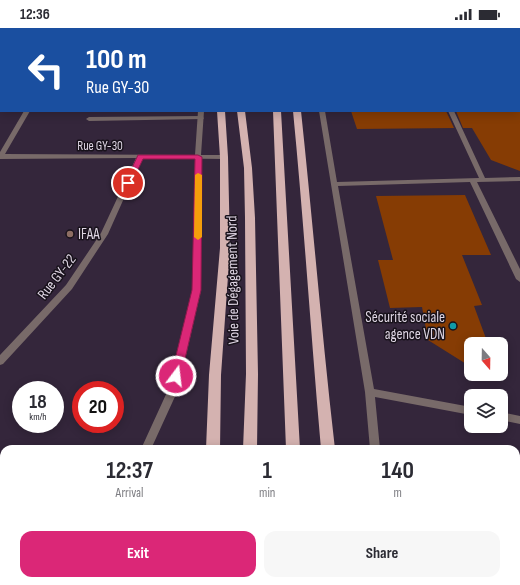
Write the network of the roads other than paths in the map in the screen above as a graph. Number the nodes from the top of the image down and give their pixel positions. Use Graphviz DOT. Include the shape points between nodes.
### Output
graph roads {
  1 [pos="26,112"];
  2 [pos="201,112"];
  3 [pos="221,112"];
  4 [pos="241,112"];
  5 [pos="277,112"];
  6 [pos="297,112"];
  7 [pos="322,112"];
  8 [pos="450,112"];
  9 [pos="200,118"];
  10 [pos="89,119"];
  11 [pos="0,156"];
  12 [pos="140,157"];
  13 [pos="198,157"];
  14 [pos="224,157"];
  15 [pos="520,179"];
  16 [pos="484,180"];
  17 [pos="472,181"];
  18 [pos="335,184"];
  19 [pos="520,279"];
  20 [pos="0,361"];
  21 [pos="370,392"];
  22 [pos="464,410"];
  23 [pos="508,417"];
  24 [pos="520,420"];
  25 [pos="148,445"];
  26 [pos="213,445"];
  27 [pos="250,445"];
  28 [pos="293,445"];
  29 [pos="328,445"];
  30 [pos="375,445"];
  1 -- 11 [label="street"];
  2 -- 9 [label="street"];
  3 -- 14 [label="highway"];
  4 -- 27 [label="highway, Voie de Dégagement Nord" via="248,168 252,301"];
  5 -- 28 [label="highway"];
  6 -- 29 [label="highway"];
  7 -- 18 [label="street"];
  8 -- 16 [label="street"];
  9 -- 10 [label="street"];
  9 -- 13 [label="street"];
  11 -- 12 [label="street, Rue GY-30"];
  12 -- 13 [label="street, Rue GY-30"];
  12 -- 20 [label="street, Rue GY-22" via="104,234 69,288"];
  13 -- 14 [label="street, Rue GY-30"];
  13 -- 25 [label="street" via="197,290 173,390"];
  14 -- 26 [label="highway" via="225,248 214,375"];
  15 -- 16 [label="street"];
  16 -- 17 [label="street"];
  17 -- 18 [label="street"];
  17 -- 19 [label="street"];
  18 -- 21 [label="street"];
  21 -- 22 [label="street"];
  21 -- 30 [label="street"];
  23 -- 24 [label="street"];
}
